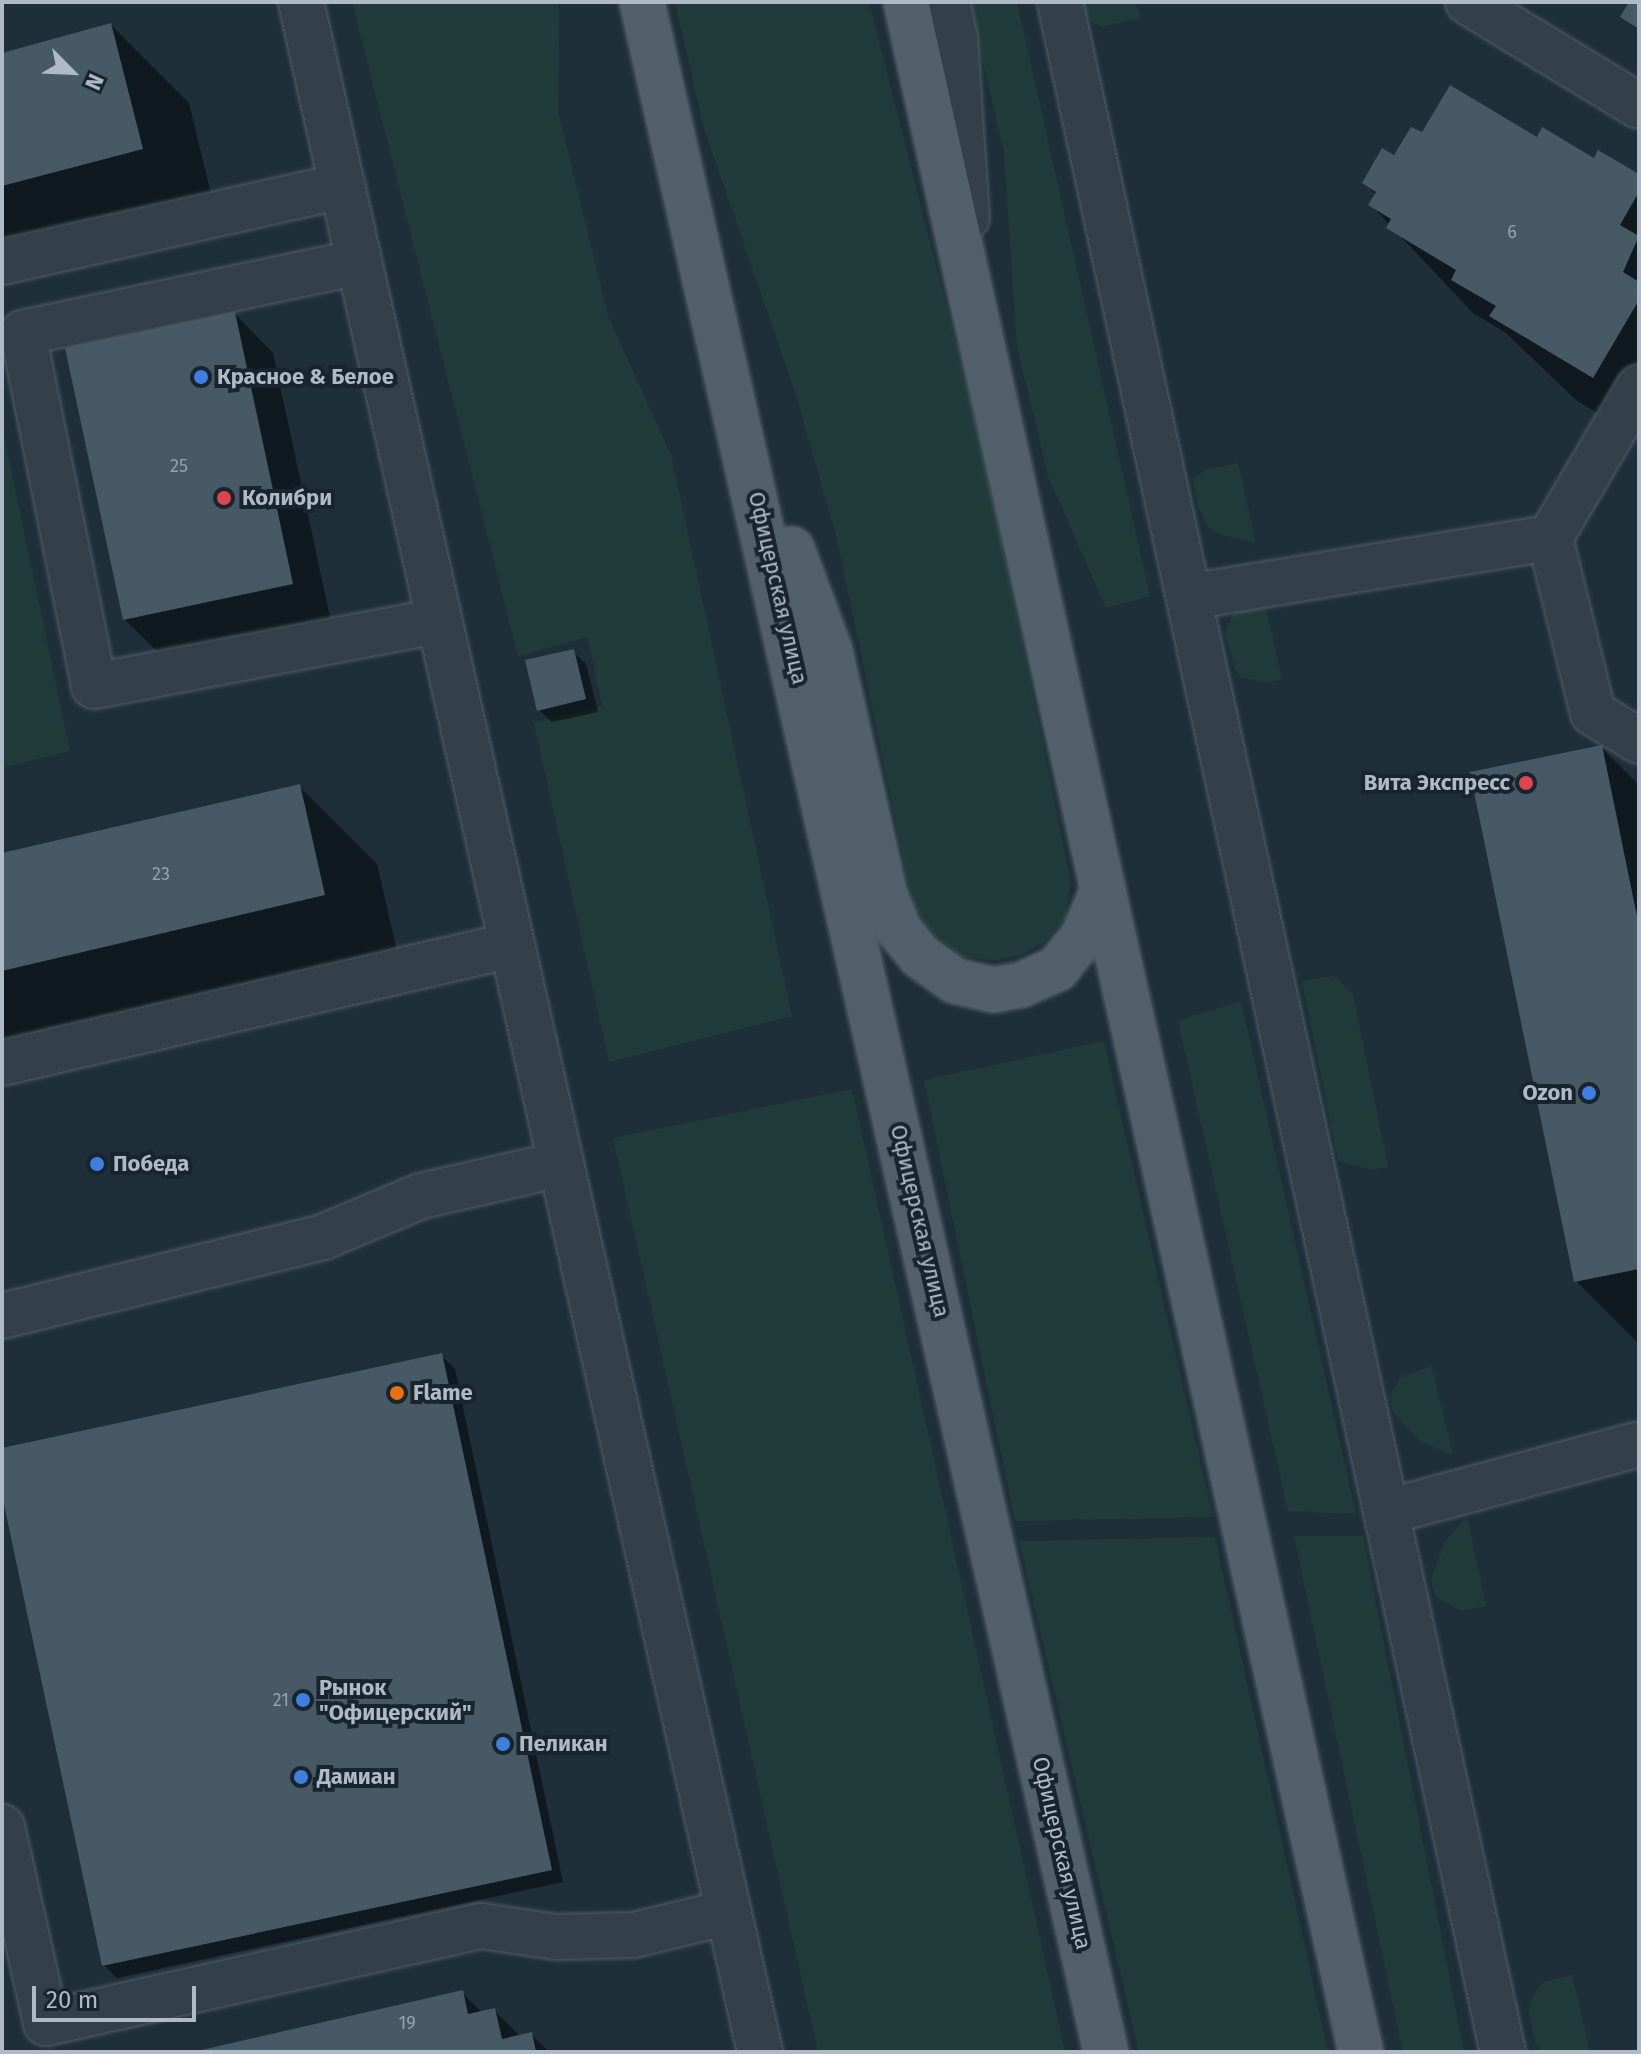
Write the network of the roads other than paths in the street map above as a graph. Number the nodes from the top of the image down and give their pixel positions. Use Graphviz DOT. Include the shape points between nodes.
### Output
graph roads {
  1 [pos="301,2"];
  2 [pos="642,2"];
  3 [pos="906,2"];
  4 [pos="947,2"];
  5 [pos="1060,2"];
  6 [pos="1468,2"];
  7 [pos="1639,106"];
  8 [pos="343,186"];
  9 [pos="2,262"];
  10 [pos="359,262"];
  11 [pos="971,280"];
  12 [pos="1639,387"];
  13 [pos="733,390"];
  14 [pos="1550,538"];
  15 [pos="1189,597"];
  16 [pos="439,621"];
  17 [pos="1639,741"];
  18 [pos="1103,889"];
  19 [pos="512,945"];
  20 [pos="2,1063"];
  21 [pos="561,1164"];
  22 [pos="2,1316"];
  23 [pos="1639,1444"];
  24 [pos="1386,1512"];
  25 [pos="2,1827"];
  26 [pos="728,1912"];
  27 [pos="46,2038"];
  28 [pos="760,2052"];
  29 [pos="1106,2052"];
  30 [pos="1361,2052"];
  31 [pos="1503,2052"];
  1 -- 8 [label="street"];
  2 -- 13 [label="main road, Офицерская улица"];
  3 -- 11 [label="main road"];
  4 -- 11 [label="street" via="955,39"];
  5 -- 15 [label="street"];
  6 -- 7 [label="street"];
  8 -- 9 [label="street"];
  8 -- 10 [label="street"];
  10 -- 16 [label="street"];
  10 -- 16 [label="street" via="23,333 94,686"];
  11 -- 18 [label="main road"];
  12 -- 14 [label="street"];
  13 -- 18 [label="main road, Офицерская улица" via="830,651 885,895 899,930 920,956 955,981 993,990 1021,985 1057,969 1084,935"];
  13 -- 29 [label="main road, Офицерская улица"];
  14 -- 15 [label="street"];
  14 -- 17 [label="street" via="1593,713"];
  15 -- 24 [label="street"];
  16 -- 19 [label="street"];
  18 -- 30 [label="main road"];
  19 -- 20 [label="street"];
  19 -- 21 [label="street"];
  21 -- 22 [label="street" via="421,1196 323,1237"];
  21 -- 26 [label="street"];
  23 -- 24 [label="street"];
  24 -- 31 [label="street"];
  25 -- 27 [label="street"];
  26 -- 27 [label="street" via="634,1935 556,1937 481,1926"];
  26 -- 28 [label="street"];
}
